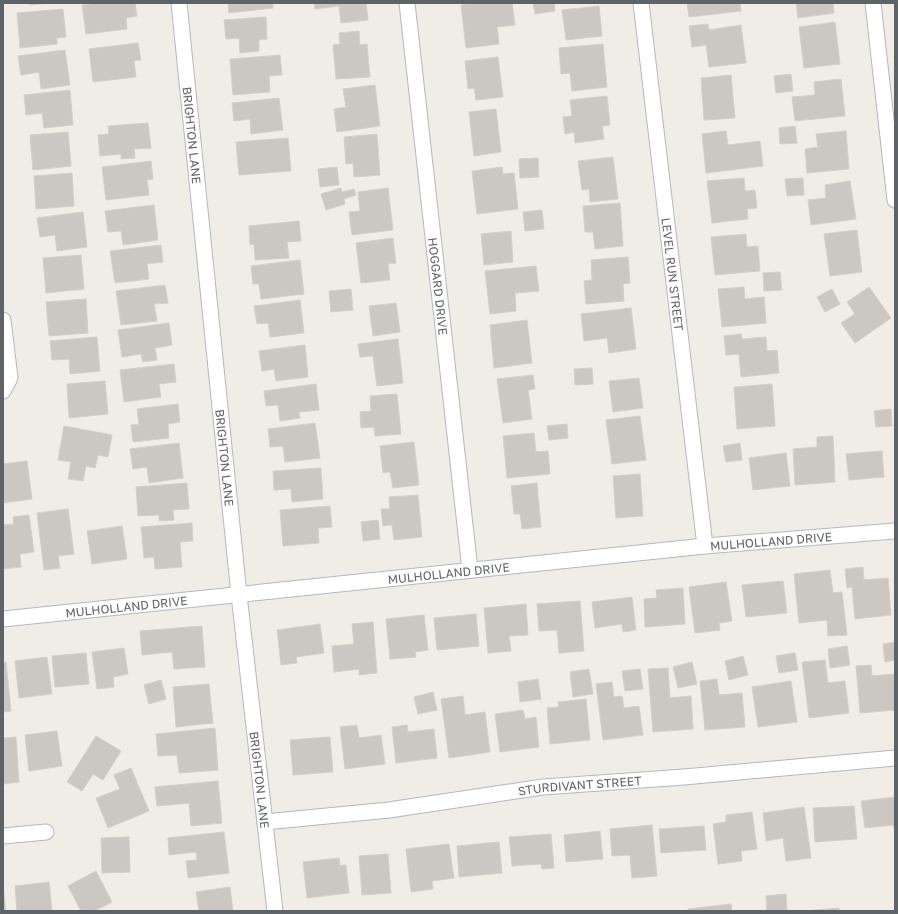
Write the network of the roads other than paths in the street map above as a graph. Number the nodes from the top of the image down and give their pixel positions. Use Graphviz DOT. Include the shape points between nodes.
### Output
graph roads {
  1 [pos="179,3"];
  2 [pos="407,3"];
  3 [pos="641,3"];
  4 [pos="873,3"];
  5 [pos="895,200"];
  6 [pos="3,320"];
  7 [pos="3,391"];
  8 [pos="895,530"];
  9 [pos="705,546"];
  10 [pos="470,570"];
  11 [pos="239,595"];
  12 [pos="3,619"];
  13 [pos="895,758"];
  14 [pos="265,822"];
  15 [pos="46,832"];
  16 [pos="3,836"];
  17 [pos="275,911"];
  1 -- 11 [label="street, BRIGHTON LANE"];
  2 -- 10 [label="street, HOGGARD DRIVE"];
  3 -- 9 [label="street, LEVEL RUN STREET"];
  4 -- 5 [label="street"];
  6 -- 7 [label="street" via="10,378"];
  8 -- 9 [label="street, MULHOLLAND DRIVE"];
  9 -- 10 [label="street, MULHOLLAND DRIVE"];
  10 -- 11 [label="street, MULHOLLAND DRIVE"];
  11 -- 12 [label="street, MULHOLLAND DRIVE"];
  11 -- 14 [label="street, BRIGHTON LANE"];
  13 -- 14 [label="street, STURDIVANT STREET" via="543,787 389,810"];
  14 -- 17 [label="street, BRIGHTON LANE"];
  15 -- 16 [label="street"];
}
